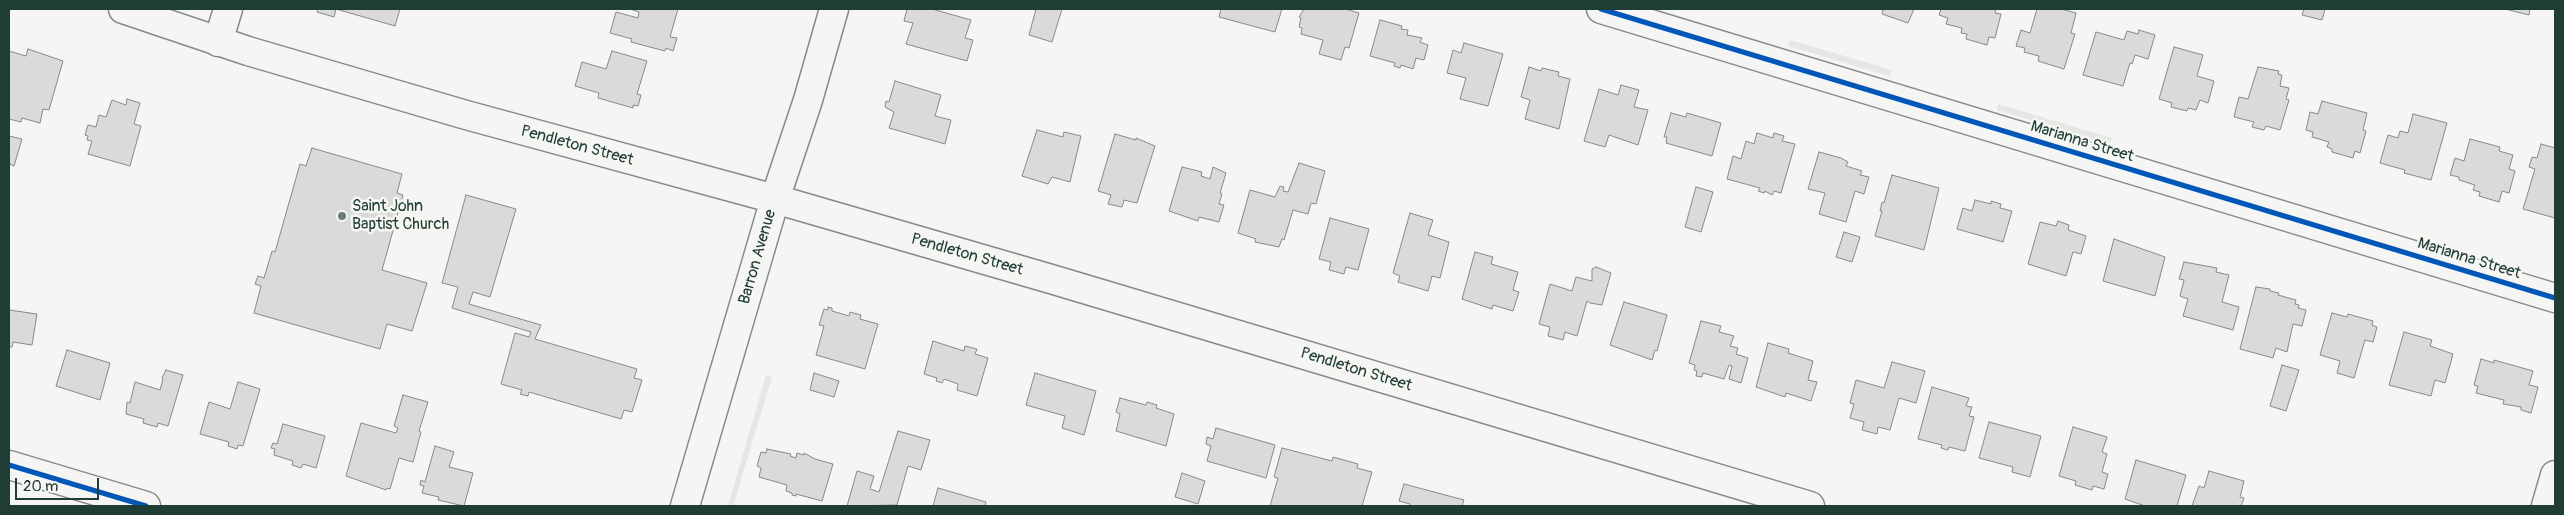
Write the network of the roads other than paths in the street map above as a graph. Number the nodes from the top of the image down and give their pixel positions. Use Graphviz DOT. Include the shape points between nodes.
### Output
graph roads {
  1 [pos="123,9"];
  2 [pos="228,9"];
  3 [pos="834,9"];
  4 [pos="1601,9"];
  5 [pos="218,42"];
  6 [pos="775,199"];
  7 [pos="2555,298"];
  8 [pos="9,465"];
  9 [pos="2555,475"];
  10 [pos="146,506"];
  11 [pos="685,506"];
  12 [pos="1810,506"];
  13 [pos="2546,506"];
  1 -- 5 [label="main road, Pendleton Street"];
  2 -- 5 [label="main road"];
  3 -- 6 [label="main road, Barron Avenue"];
  4 -- 7 [label="main road, Marianna Street"];
  5 -- 6 [label="main road, Pendleton Street"];
  6 -- 11 [label="main road, Barron Avenue"];
  6 -- 12 [label="main road, Pendleton Street"];
  8 -- 10 [label="main road"];
  9 -- 13 [label="main road"];
}
